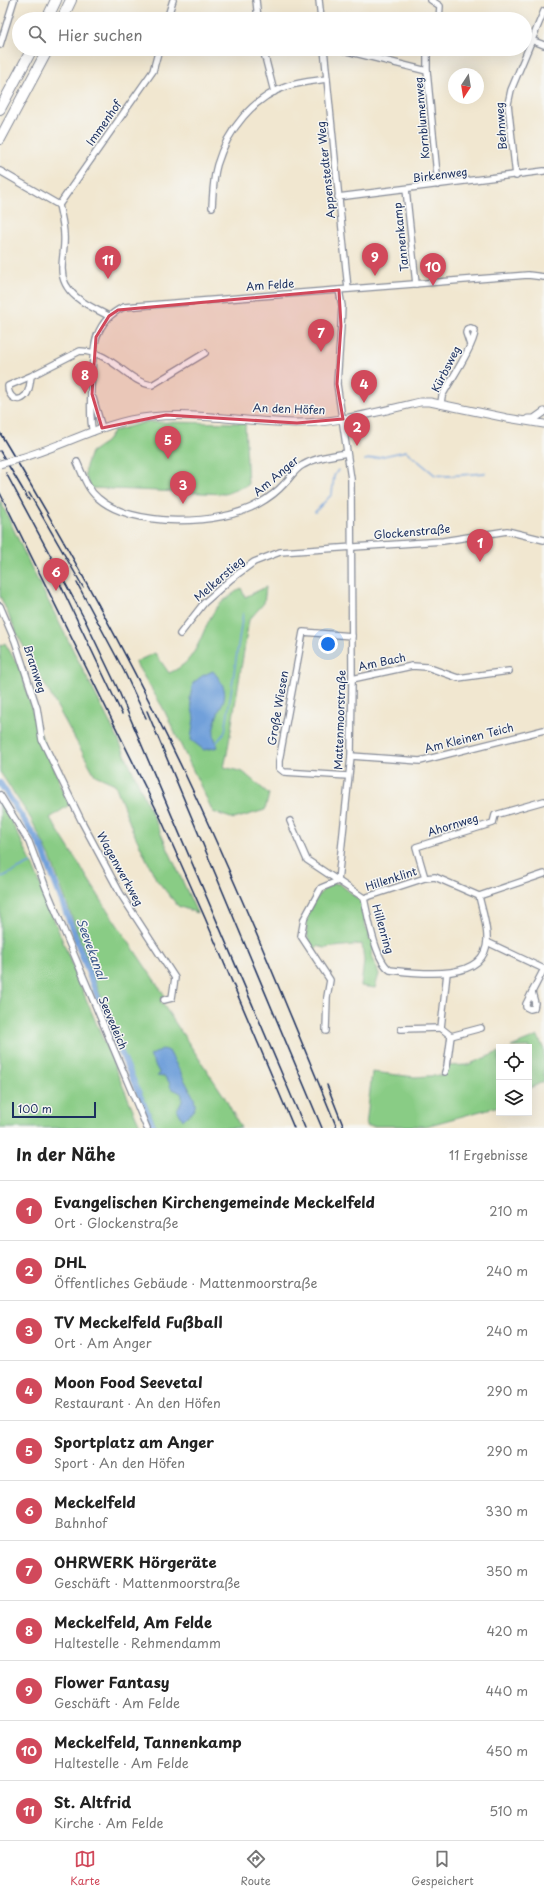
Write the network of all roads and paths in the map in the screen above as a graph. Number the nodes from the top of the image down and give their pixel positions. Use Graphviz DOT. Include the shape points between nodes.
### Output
graph roads {
  1 [pos="14,0"];
  2 [pos="56,0"];
  3 [pos="72,0"];
  4 [pos="173,0"];
  5 [pos="256,0"];
  6 [pos="319,0"];
  7 [pos="431,0"];
  8 [pos="544,11"];
  9 [pos="50,12"];
  10 [pos="66,12"];
  11 [pos="169,12"];
  12 [pos="257,12"];
  13 [pos="320,12"];
  14 [pos="440,12"];
  15 [pos="532,38"];
  16 [pos="532,40"];
  17 [pos="0,45"];
  18 [pos="544,45"];
  19 [pos="28,56"];
  20 [pos="44,56"];
  21 [pos="157,56"];
  22 [pos="265,56"];
  23 [pos="325,56"];
  24 [pos="367,56"];
  25 [pos="426,56"];
  26 [pos="525,56"];
  27 [pos="427,71"];
  28 [pos="327,79"];
  29 [pos="274,92"];
  30 [pos="0,109"];
  31 [pos="0,139"];
  32 [pos="544,171"];
  33 [pos="0,172"];
  34 [pos="516,176"];
  35 [pos="438,185"];
  36 [pos="406,189"];
  37 [pos="338,196"];
  38 [pos="59,205"];
  39 [pos="212,207"];
  40 [pos="544,277"];
  41 [pos="416,284"];
  42 [pos="348,289"];
  43 [pos="339,290"];
  44 [pos="109,316"];
  45 [pos="470,345"];
  46 [pos="94,352"];
  47 [pos="205,353"];
  48 [pos="31,376"];
  49 [pos="92,394"];
  50 [pos="441,403"];
  51 [pos="544,412"];
  52 [pos="343,419"];
  53 [pos="520,420"];
  54 [pos="528,421"];
  55 [pos="544,424"];
  56 [pos="102,428"];
  57 [pos="544,429"];
  58 [pos="93,432"];
  59 [pos="347,453"];
  60 [pos="77,462"];
  61 [pos="0,464"];
  62 [pos="544,540"];
  63 [pos="352,547"];
  64 [pos="0,606"];
  65 [pos="180,634"];
  66 [pos="352,636"];
  67 [pos="509,671"];
  68 [pos="352,679"];
  69 [pos="544,730"];
  70 [pos="42,740"];
  71 [pos="351,756"];
  72 [pos="348,776"];
  73 [pos="0,795"];
  74 [pos="544,801"];
  75 [pos="290,821"];
  76 [pos="544,874"];
  77 [pos="425,878"];
  78 [pos="338,881"];
  79 [pos="479,896"];
  80 [pos="364,898"];
  81 [pos="487,942"];
  82 [pos="544,969"];
  83 [pos="446,973"];
  84 [pos="532,992"];
  85 [pos="164,1000"];
  86 [pos="441,1028"];
  87 [pos="480,1028"];
  88 [pos="401,1029"];
  89 [pos="326,1032"];
  90 [pos="450,1036"];
  91 [pos="445,1072"];
  92 [pos="147,1128"];
  1 -- 17 [label="street"];
  2 -- 9 [label="highway"];
  3 -- 10 [label="highway"];
  4 -- 11 [label="street"];
  5 -- 12 [label="street"];
  6 -- 13 [label="street"];
  7 -- 14 [label="street" via="440,6"];
  8 -- 15 [label="street, Behnweg"];
  16 -- 18 [label="street"];
  19 -- 30 [label="highway"];
  20 -- 31 [label="highway"];
  21 -- 38 [label="street, Immenhof" via="153,71"];
  22 -- 29 [label="street"];
  23 -- 28 [label="street, Appenstedter Weg"];
  24 -- 27 [label="street"];
  25 -- 27 [label="street, Kornblumenweg"];
  26 -- 34 [label="street, Behnweg" via="508,104"];
  27 -- 35 [label="street, Kornblumenweg"];
  28 -- 29 [label="street" via="300,83"];
  28 -- 37 [label="street, Appenstedter Weg"];
  29 -- 39 [label="street" via="246,114 230,136 217,165"];
  32 -- 34 [label="street, Birkenweg"];
  33 -- 38 [label="street"];
  34 -- 35 [label="street, Birkenweg"];
  35 -- 36 [label="street, Birkenweg"];
  36 -- 37 [label="street, Birkenweg"];
  36 -- 41 [label="street, Tannenkamp"];
  37 -- 42 [label="street, Appenstedter Weg"];
  38 -- 44 [label="street" via="64,236 62,276 65,284 82,303"];
  40 -- 41 [label="street, Am Felde" via="528,275"];
  41 -- 42 [label="street, Am Felde"];
  42 -- 43 [label="street, Am Felde"];
  43 -- 44 [label="street, Am Felde" via="128,307"];
  43 -- 52 [label="street, Mattenmoorstraße" via="342,306 337,384"];
  44 -- 46 [label="street" via="96,337"];
  45 -- 50 [label="street, Kürbsweg" via="442,396"];
  46 -- 47 [label="street" via="104,356 141,382 152,385"];
  46 -- 48 [label="street" via="80,351"];
  46 -- 49 [label="street"];
  48 -- 48 [label="street" via="27,394 17,399 11,397 8,386"];
  49 -- 56 [label="street"];
  49 -- 58 [label="street" via="90,425"];
  50 -- 52 [label="street, An den Höfen" via="420,402"];
  50 -- 53 [label="street, An den Höfen"];
  51 -- 53 [label="street" via="534,419"];
  52 -- 56 [label="street, An den Höfen" via="297,423 166,415 132,419"];
  52 -- 59 [label="street, Mattenmoorstraße"];
  53 -- 54 [label="street, An den Höfen"];
  54 -- 55 [label="street, An den Höfen"];
  54 -- 57 [label="street"];
  56 -- 58 [label="street, An den Höfen"];
  58 -- 61 [label="street, An den Höfen, bridge" via="51,449"];
  59 -- 60 [label="street, Am Anger" via="302,465 272,495 257,505 224,517 180,521 148,518 110,507 89,488"];
  59 -- 63 [label="street, Mattenmoorstraße" via="351,479"];
  62 -- 63 [label="street, Glockenstraße" via="507,531 443,540"];
  63 -- 65 [label="street, Melkerstieg" via="280,552 254,562 204,603"];
  63 -- 66 [label="street, Mattenmoorstraße"];
  64 -- 70 [label="street, Bramweg" via="15,641 37,708"];
  66 -- 68 [label="street, Mattenmoorstraße"];
  66 -- 72 [label="street, Große Wiesen" via="303,632 279,760 279,768 284,772"];
  67 -- 68 [label="street, Am Bach" via="458,678 427,667 412,666"];
  68 -- 71 [label="street, Mattenmoorstraße"];
  69 -- 71 [label="street, Am Kleinen Teich" via="420,761"];
  70 -- 85 [label="street, Wagenwerkweg" via="120,893 175,978 172,998"];
  71 -- 72 [label="street, Mattenmoorstraße"];
  72 -- 78 [label="street, Mattenmoorstraße"];
  73 -- 92 [label="street, Seevedeich" via="28,842"];
  74 -- 77 [label="street, Ahornweg" via="496,815 493,823 416,846"];
  75 -- 78 [label="street, Hillenklint" via="307,860"];
  76 -- 79 [label="street"];
  77 -- 79 [label="street, Hillenklint" via="435,877"];
  77 -- 80 [label="street, Hillenklint"];
  78 -- 80 [label="street, Hillenklint"];
  78 -- 89 [label="street" via="321,888 304,919 301,936 330,980"];
  79 -- 81 [label="street, Hillenring"];
  80 -- 83 [label="street, Hillenring" via="383,966 390,970"];
  81 -- 82 [label="street"];
  81 -- 83 [label="street, Hillenring" via="482,957 476,964"];
  82 -- 84 [label="street"];
  83 -- 86 [label="street"];
  86 -- 88 [label="street"];
  86 -- 90 [label="street"];
  87 -- 90 [label="street"];
  90 -- 91 [label="street"];
}
